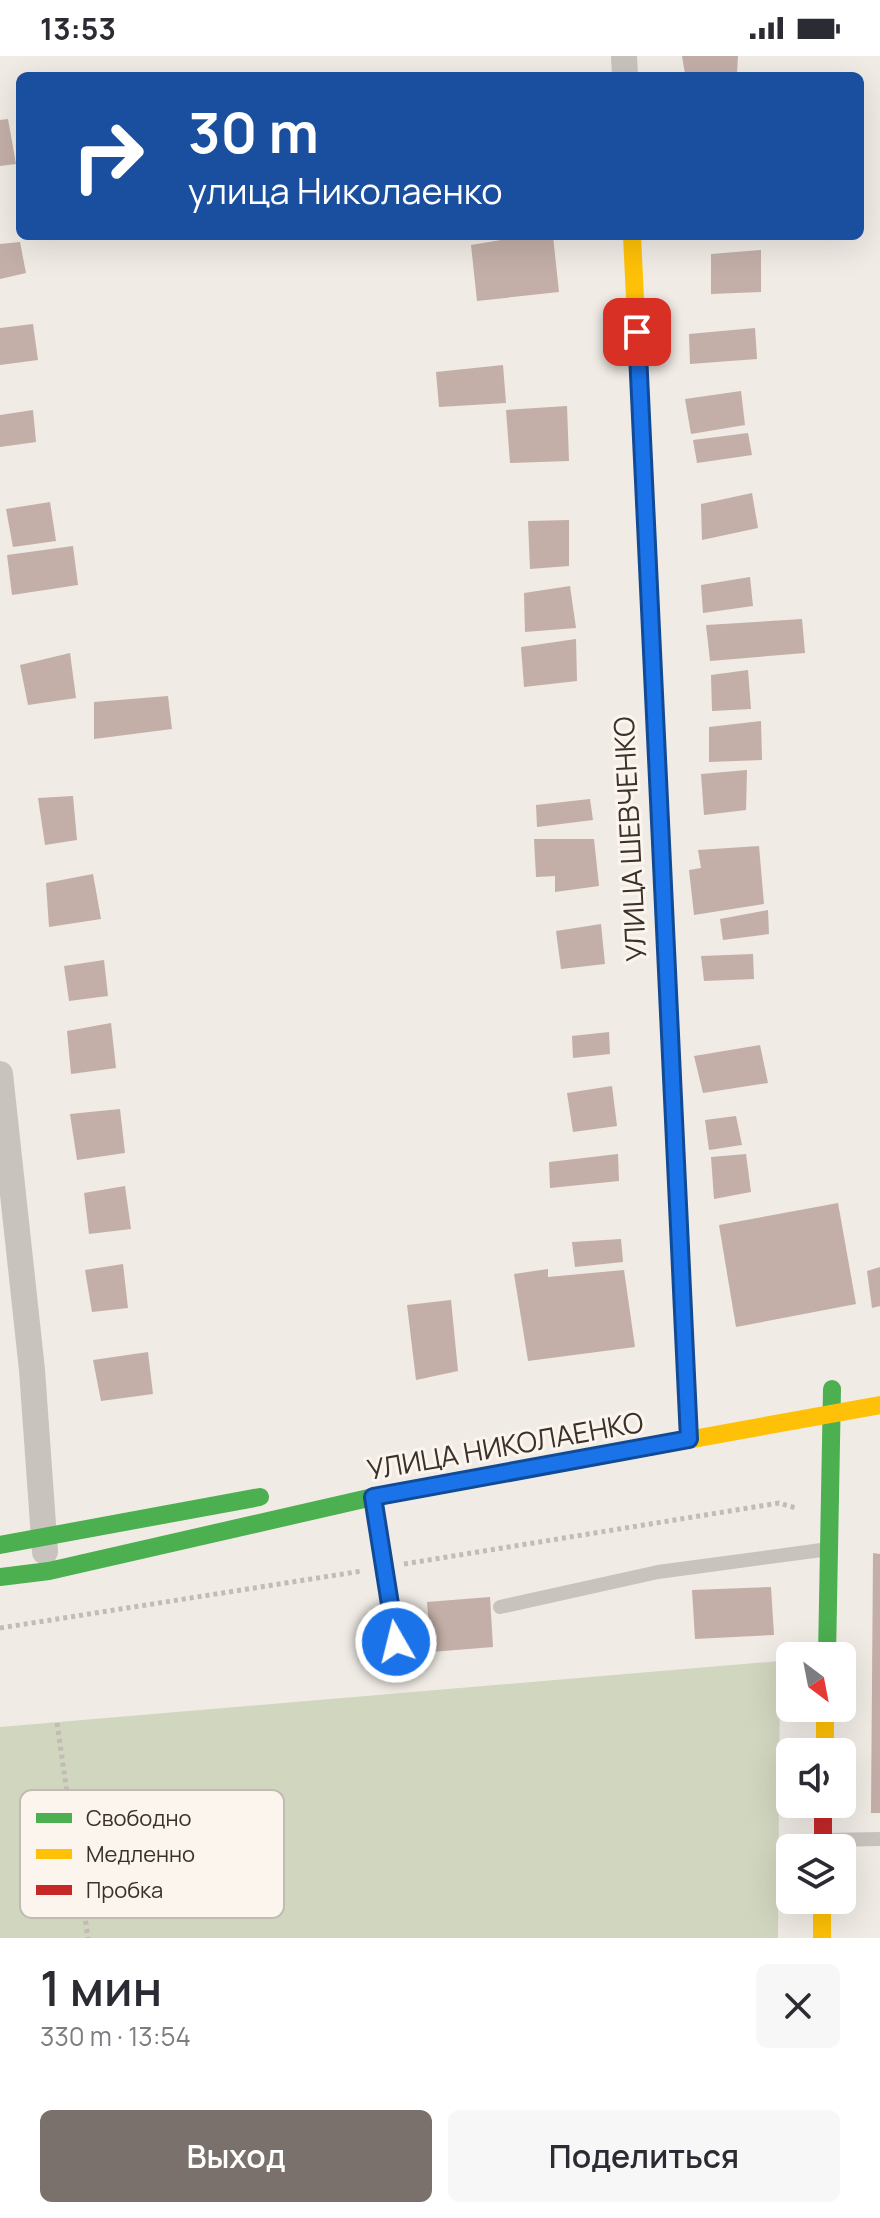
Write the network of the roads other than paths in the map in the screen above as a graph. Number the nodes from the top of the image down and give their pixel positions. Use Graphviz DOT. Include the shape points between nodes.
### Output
graph roads {
  1 [pos="632,240"];
  2 [pos="0,1074"];
  3 [pos="856,1385"];
  4 [pos="880,1405"];
  5 [pos="832,1413"];
  6 [pos="689,1439"];
  7 [pos="273,1495"];
  8 [pos="373,1497"];
  9 [pos="42,1539"];
  10 [pos="0,1545"];
  11 [pos="829,1549"];
  12 [pos="49,1571"];
  13 [pos="0,1577"];
  14 [pos="500,1607"];
  15 [pos="396,1642"];
  16 [pos="827,1642"];
  17 [pos="880,1839"];
  18 [pos="856,1841"];
  19 [pos="822,1914"];
  20 [pos="822,1938"];
  1 -- 6 [label="street, УЛИЦА ШЕВЧЕНКО"];
  2 -- 9 [label="street" via="32,1370"];
  3 -- 5 [label="street" via="825,1390"];
  4 -- 5 [label="street, УЛИЦА НИКОЛАЕНКО"];
  5 -- 6 [label="street, УЛИЦА НИКОЛАЕНКО"];
  5 -- 11 [label="street"];
  6 -- 8 [label="street, УЛИЦА НИКОЛАЕНКО"];
  7 -- 9 [label="street"];
  8 -- 12 [label="street, УЛИЦА НИКОЛАЕНКО"];
  8 -- 15 [label="lane"];
  9 -- 10 [label="street"];
  9 -- 12 [label="street"];
  11 -- 14 [label="lane" via="658,1572"];
  11 -- 16 [label="street"];
  12 -- 13 [label="street, УЛИЦА НИКОЛАЕНКО"];
  17 -- 18 [label="lane"];
  19 -- 20 [label="street"];
}
